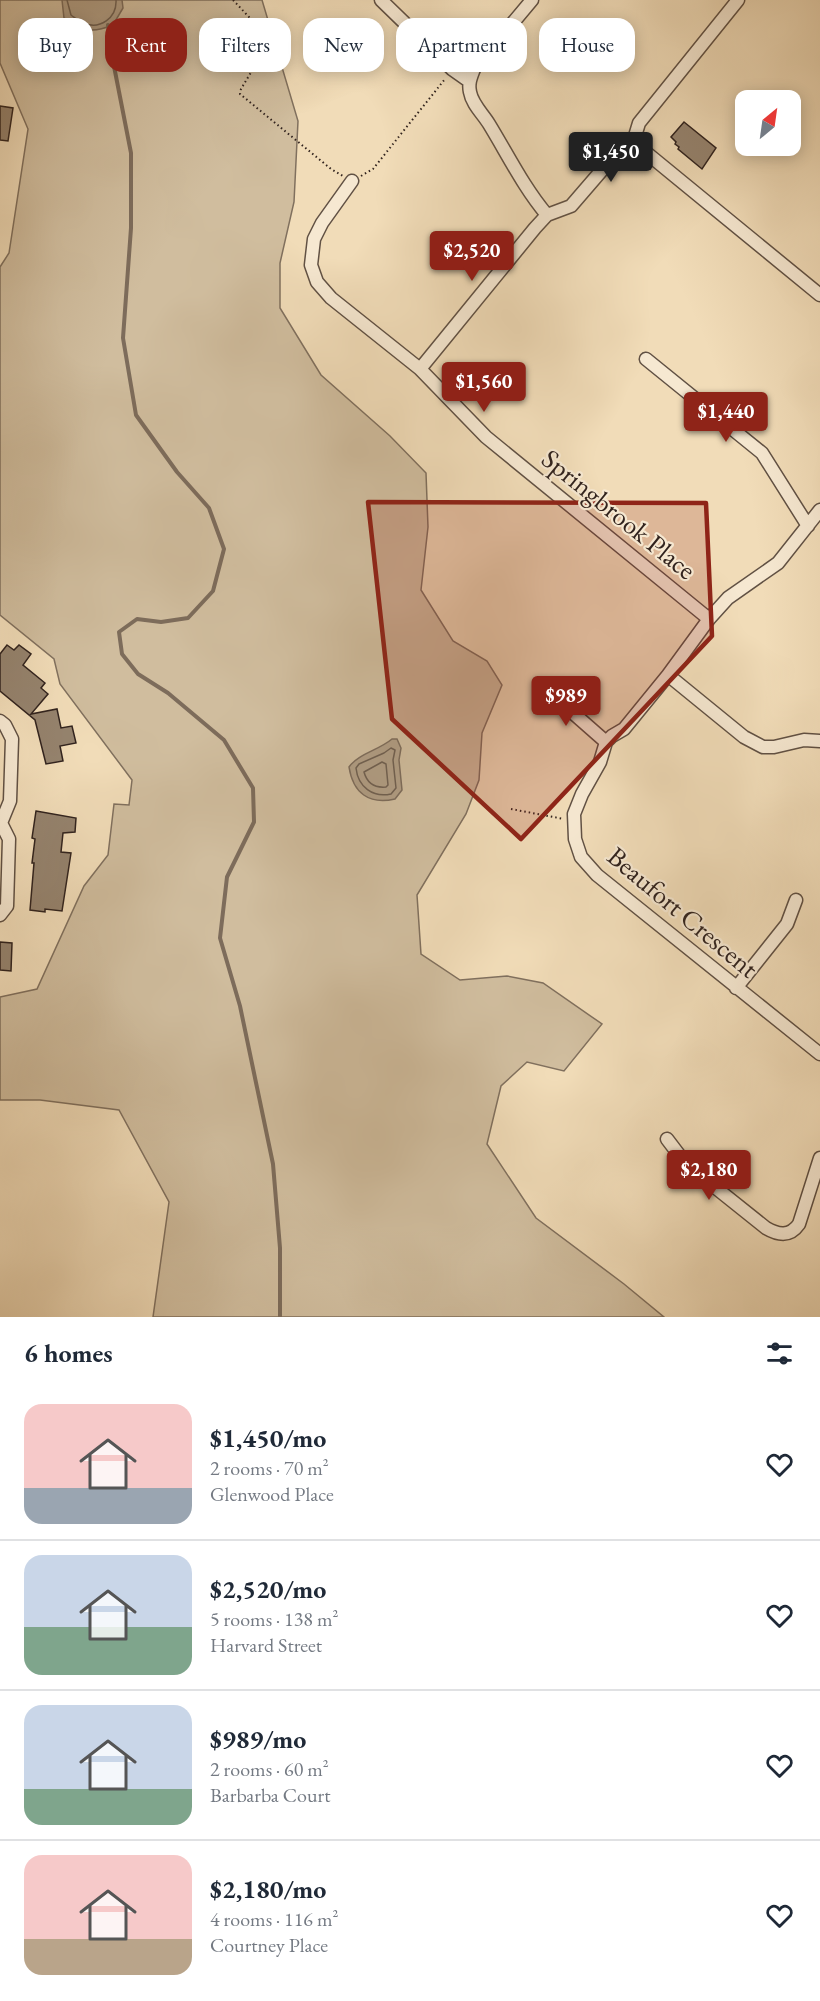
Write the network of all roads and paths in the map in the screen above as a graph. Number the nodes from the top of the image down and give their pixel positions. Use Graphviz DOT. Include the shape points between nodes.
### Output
graph roads {
  1 [pos="233,0"];
  2 [pos="381,0"];
  3 [pos="532,0"];
  4 [pos="738,0"];
  5 [pos="400,18"];
  6 [pos="450,72"];
  7 [pos="456,72"];
  8 [pos="469,81"];
  9 [pos="632,146"];
  10 [pos="352,181"];
  11 [pos="548,215"];
  12 [pos="820,295"];
  13 [pos="646,359"];
  14 [pos="420,369"];
  15 [pos="820,510"];
  16 [pos="808,526"];
  17 [pos="709,619"];
  18 [pos="668,675"];
  19 [pos="554,688"];
  20 [pos="0,721"];
  21 [pos="820,741"];
  22 [pos="606,742"];
  23 [pos="511,809"];
  24 [pos="564,819"];
  25 [pos="0,823"];
  26 [pos="796,900"];
  27 [pos="0,915"];
  28 [pos="736,988"];
  29 [pos="820,1054"];
  30 [pos="667,1139"];
  31 [pos="820,1158"];
  1 -- 10 [label="path" via="265,34 265,49 240,94"];
  2 -- 5 [label="street"];
  3 -- 8 [label="street" via="474,69"];
  4 -- 9 [label="street" via="639,123"];
  6 -- 10 [label="path" via="373,169"];
  7 -- 8 [label="street"];
  8 -- 11 [label="street" via="475,104"];
  9 -- 11 [label="street" via="621,148 571,206"];
  9 -- 12 [label="street" via="643,150"];
  10 -- 14 [label="street, Springbrook Place" via="314,239 311,266 317,282 331,298"];
  11 -- 14 [label="street"];
  13 -- 16 [label="street" via="762,453"];
  14 -- 17 [label="street, Springbrook Place" via="486,437"];
  15 -- 16 [label="street, Beaufort Crescent"];
  16 -- 17 [label="street, Beaufort Crescent" via="778,563 728,598"];
  17 -- 18 [label="street, Beaufort Crescent"];
  18 -- 21 [label="street" via="744,737 763,747"];
  18 -- 22 [label="street, Beaufort Crescent" via="624,729"];
  19 -- 22 [label="street" via="564,705"];
  20 -- 25 [label="street" via="12,739 10,801"];
  22 -- 28 [label="street, Beaufort Crescent" via="574,814 575,839 581,857 630,903"];
  23 -- 24 [label="path"];
  25 -- 27 [label="street" via="9,839 7,906"];
  26 -- 28 [label="street" via="787,924"];
  28 -- 29 [label="street, Beaufort Crescent"];
  30 -- 31 [label="street" via="686,1164 777,1234 789,1233 799,1224"];
}
